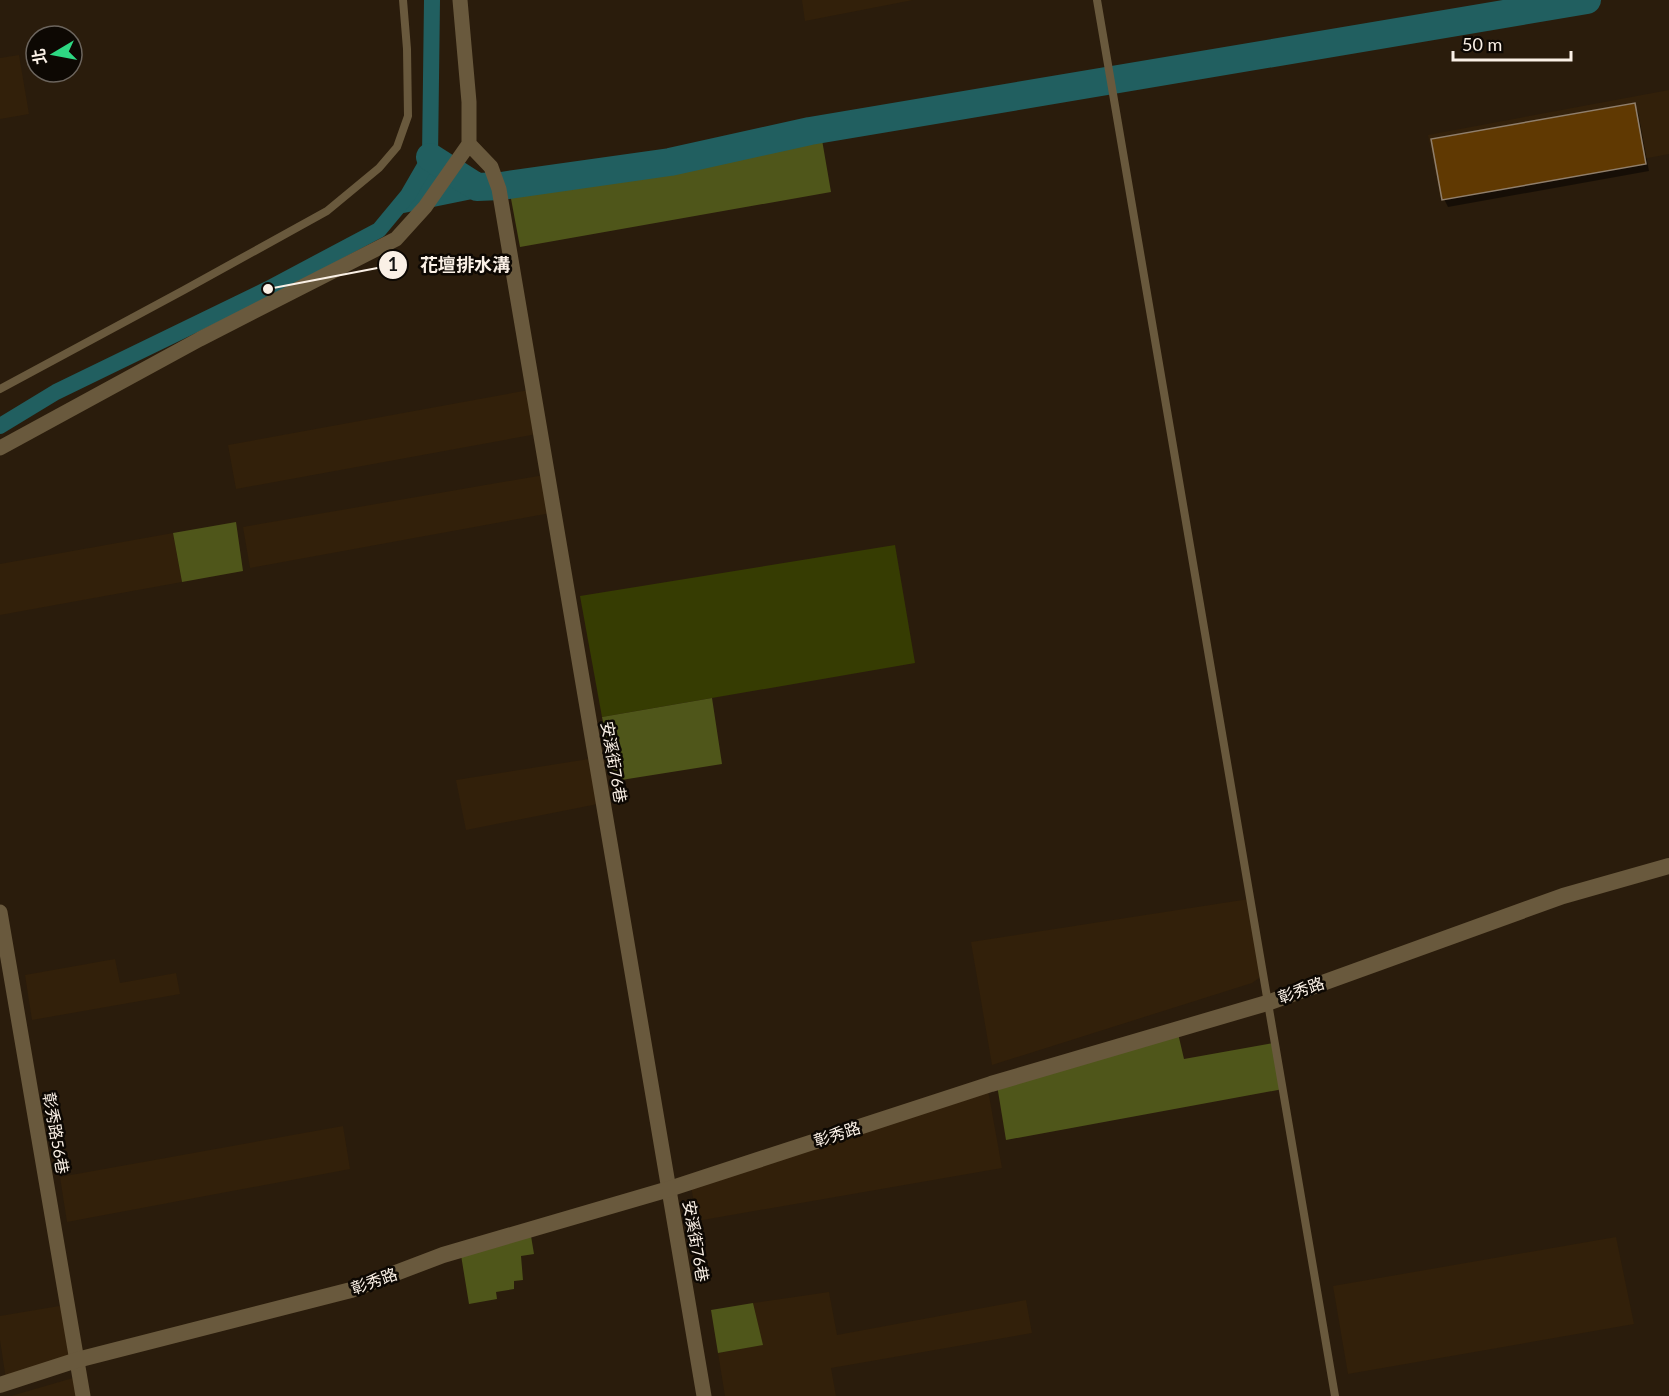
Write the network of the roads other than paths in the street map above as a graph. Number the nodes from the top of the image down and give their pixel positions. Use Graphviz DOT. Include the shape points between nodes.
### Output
graph roads {
  1 [pos="403,0"];
  2 [pos="460,0"];
  3 [pos="1097,0"];
  4 [pos="469,144"];
  5 [pos="0,389"];
  6 [pos="0,448"];
  7 [pos="1669,866"];
  8 [pos="0,912"];
  9 [pos="1267,1002"];
  10 [pos="669,1189"];
  11 [pos="77,1360"];
  12 [pos="0,1385"];
  13 [pos="83,1396"];
  14 [pos="704,1396"];
  15 [pos="1335,1396"];
  1 -- 5 [label="lane" via="408,116 397,147 380,168 327,211"];
  2 -- 4 [label="street"];
  3 -- 9 [label="lane"];
  4 -- 6 [label="street" via="425,207 396,239 200,339"];
  4 -- 10 [label="street, 安溪街76巷" via="491,167 499,189"];
  7 -- 9 [label="street, 彰秀路" via="1563,896"];
  8 -- 11 [label="street, 彰秀路56巷"];
  9 -- 10 [label="street, 彰秀路" via="991,1084"];
  9 -- 15 [label="lane"];
  10 -- 11 [label="street, 彰秀路" via="442,1255 351,1290"];
  10 -- 14 [label="street, 安溪街76巷"];
  11 -- 12 [label="street, 彰秀路"];
  11 -- 13 [label="street, 彰秀路56巷"];
}
